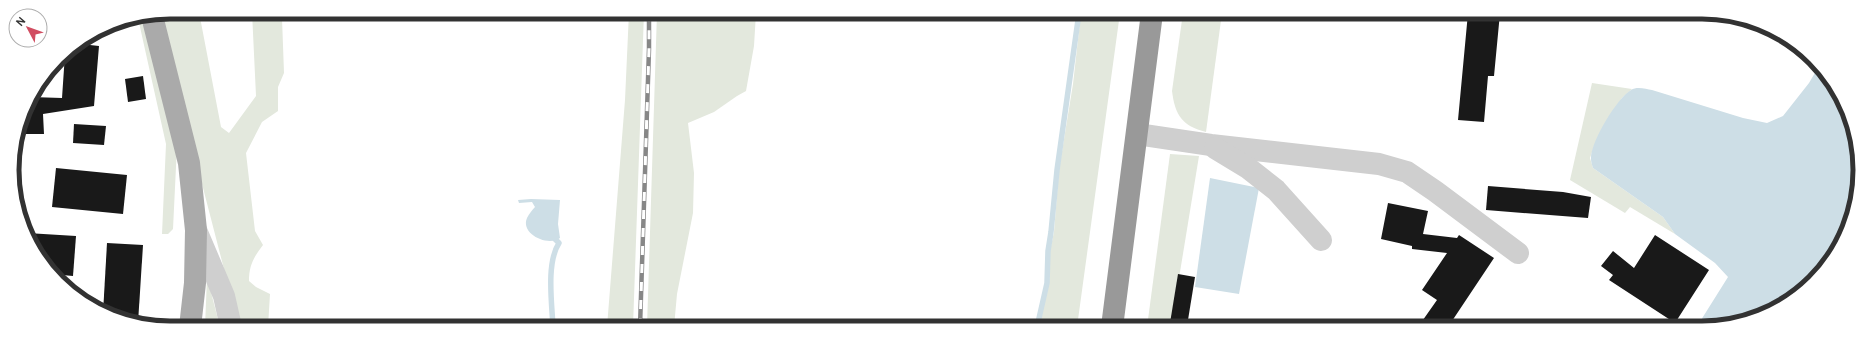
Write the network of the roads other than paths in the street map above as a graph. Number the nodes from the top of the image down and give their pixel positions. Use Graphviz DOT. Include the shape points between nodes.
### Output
graph roads {
  1 [pos="1151,19"];
  2 [pos="153,20"];
  3 [pos="1137,134"];
  4 [pos="1211,145"];
  5 [pos="196,230"];
  6 [pos="1320,240"];
  7 [pos="1518,253"];
  8 [pos="191,321"];
  9 [pos="230,321"];
  10 [pos="1113,321"];
  1 -- 3 [label="highway"];
  2 -- 5 [label="main road" via="189,163"];
  3 -- 4 [label="street"];
  3 -- 10 [label="highway"];
  4 -- 6 [label="street" via="1248,168 1276,190"];
  4 -- 7 [label="street" via="1372,163 1406,172 1435,190"];
  5 -- 8 [label="main road" via="195,284"];
  5 -- 9 [label="street" via="224,296"];
}
